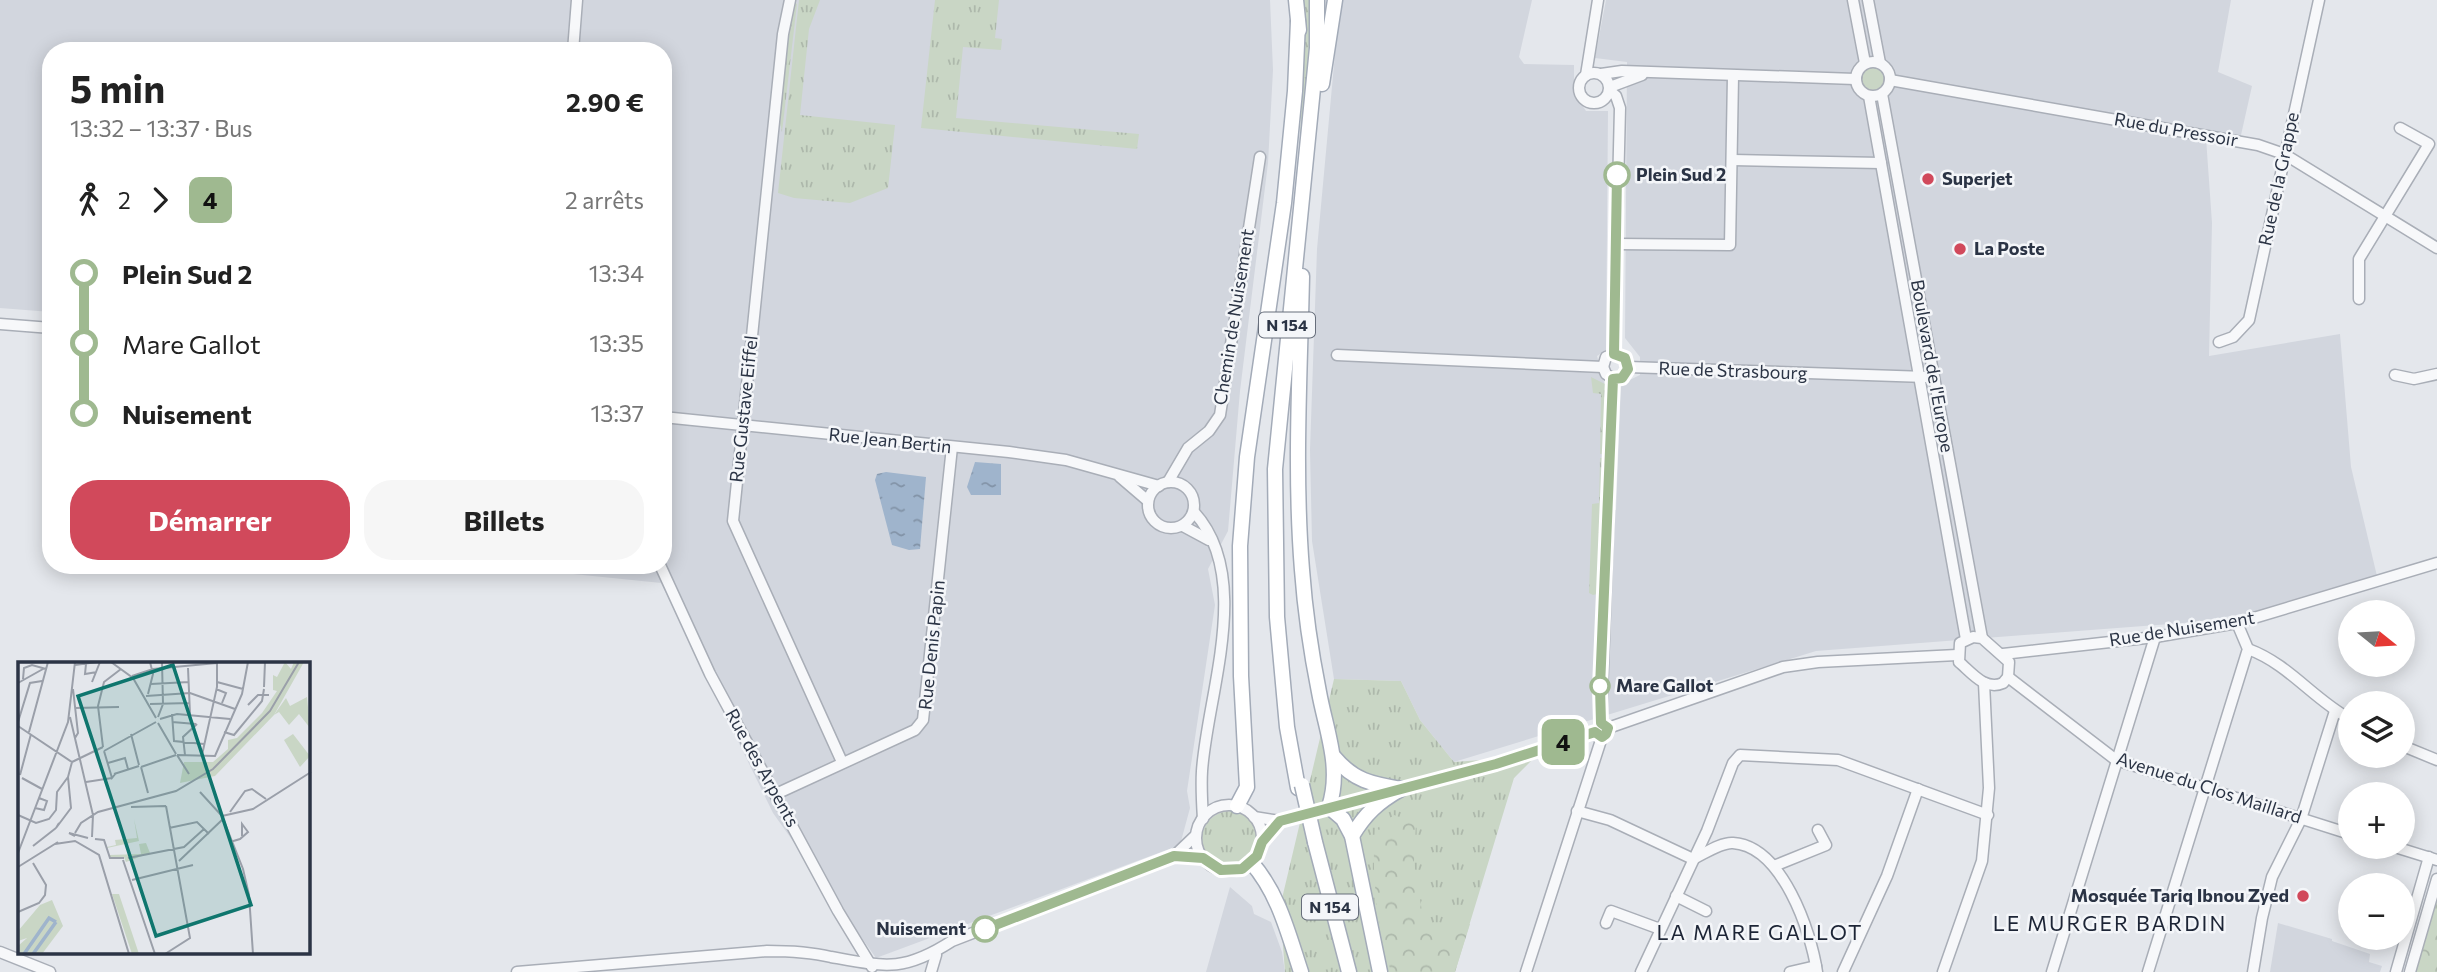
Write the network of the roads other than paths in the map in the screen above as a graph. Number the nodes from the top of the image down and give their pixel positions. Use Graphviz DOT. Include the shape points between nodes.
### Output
graph roads {
  1 [pos="577,0"];
  2 [pos="781,0"];
  3 [pos="790,0"];
  4 [pos="1296,0"];
  5 [pos="1317,0"];
  6 [pos="1325,0"];
  7 [pos="1335,0"];
  8 [pos="1598,0"];
  9 [pos="1853,0"];
  10 [pos="1868,0"];
  11 [pos="2319,0"];
  12 [pos="1298,21"];
  13 [pos="782,34"];
  14 [pos="574,42"];
  15 [pos="1865,63"];
  16 [pos="1880,63"];
  17 [pos="1324,67"];
  18 [pos="1594,74"];
  19 [pos="1644,74"];
  20 [pos="1733,76"];
  21 [pos="1855,79"];
  22 [pos="1890,80"];
  23 [pos="1608,93"];
  24 [pos="1882,93"];
  25 [pos="1869,96"];
  26 [pos="2400,128"];
  27 [pos="2284,154"];
  28 [pos="1260,157"];
  29 [pos="1732,160"];
  30 [pos="1881,163"];
  31 [pos="2387,216"];
  32 [pos="1616,244"];
  33 [pos="2437,248"];
  34 [pos="1302,276"];
  35 [pos="2359,299"];
  36 [pos="0,324"];
  37 [pos="42,327"];
  38 [pos="2219,342"];
  39 [pos="1614,354"];
  40 [pos="1337,355"];
  41 [pos="1603,367"];
  42 [pos="1628,367"];
  43 [pos="2437,374"];
  44 [pos="2395,375"];
  45 [pos="1934,376"];
  46 [pos="1919,378"];
  47 [pos="1613,379"];
  48 [pos="672,418"];
  49 [pos="742,425"];
  50 [pos="952,447"];
  51 [pos="1181,464"];
  52 [pos="1115,473"];
  53 [pos="1164,484"];
  54 [pos="1182,484"];
  55 [pos="1148,501"];
  56 [pos="1194,512"];
  57 [pos="1183,526"];
  58 [pos="1211,542"];
  59 [pos="2437,563"];
  60 [pos="664,574"];
  61 [pos="1277,617"];
  62 [pos="2237,623"];
  63 [pos="2154,637"];
  64 [pos="1982,638"];
  65 [pos="1966,639"];
  66 [pos="2248,649"];
  67 [pos="2003,654"];
  68 [pos="1957,655"];
  69 [pos="2008,677"];
  70 [pos="1984,683"];
  71 [pos="2335,710"];
  72 [pos="2338,712"];
  73 [pos="1601,730"];
  74 [pos="2415,752"];
  75 [pos="1334,758"];
  76 [pos="2116,760"];
  77 [pos="2437,760"];
  78 [pos="842,762"];
  79 [pos="1300,786"];
  80 [pos="1401,789"];
  81 [pos="1918,789"];
  82 [pos="2205,789"];
  83 [pos="1202,790"];
  84 [pos="776,794"];
  85 [pos="1237,806"];
  86 [pos="1221,807"];
  87 [pos="1329,807"];
  88 [pos="1577,811"];
  89 [pos="1988,815"];
  90 [pos="1254,817"];
  91 [pos="1203,819"];
  92 [pos="2301,819"];
  93 [pos="1280,821"];
  94 [pos="1818,830"];
  95 [pos="2338,830"];
  96 [pos="1196,835"];
  97 [pos="1352,836"];
  98 [pos="1262,842"];
  99 [pos="1312,842"];
  100 [pos="2415,853"];
  101 [pos="1174,856"];
  102 [pos="1203,858"];
  103 [pos="1693,859"];
  104 [pos="2433,859"];
  105 [pos="1251,863"];
  106 [pos="1774,866"];
  107 [pos="2437,879"];
  108 [pos="1676,896"];
  109 [pos="1706,911"];
  110 [pos="1606,923"];
  111 [pos="1660,929"];
  112 [pos="0,952"];
  113 [pos="936,955"];
  114 [pos="645,967"];
  115 [pos="874,969"];
  116 [pos="1816,969"];
  117 [pos="907,971"];
  118 [pos="50,972"];
  119 [pos="517,972"];
  120 [pos="931,972"];
  121 [pos="1301,972"];
  122 [pos="1344,972"];
  123 [pos="1349,972"];
  124 [pos="1380,972"];
  125 [pos="1527,972"];
  126 [pos="1641,972"];
  127 [pos="1790,972"];
  128 [pos="1843,972"];
  129 [pos="1943,972"];
  130 [pos="2052,972"];
  131 [pos="2148,972"];
  132 [pos="2253,972"];
  133 [pos="2396,972"];
  134 [pos="2410,972"];
  1 -- 14 [label="street"];
  2 -- 13 [label="street, Rue Gustave Eiffel"];
  3 -- 13 [label="street, Rue Gustave Eiffel"];
  4 -- 12 [label="main road"];
  5 -- 61 [label="main road, N 154" via="1317,48 1277,425"];
  6 -- 17 [label="main road, N 154"];
  7 -- 17 [label="main road"];
  8 -- 18 [label="street" via="1590,61"];
  9 -- 15 [label="street"];
  10 -- 16 [label="street"];
  11 -- 27 [label="street, Rue de la Grappe"];
  12 -- 61 [label="main road" via="1301,87 1269,472 1271,583"];
  12 -- 85 [label="main road" via="1284,203 1247,457 1240,546 1247,787"];
  13 -- 49 [label="street, Rue Gustave Eiffel"];
  15 -- 16 [label="street"];
  15 -- 21 [label="street"];
  16 -- 22 [label="street"];
  17 -- 34 [label="main road, N 154"];
  18 -- 19 [label="street"];
  18 -- 23 [label="street"];
  18 -- 23 [label="street" via="1580,82 1582,97 1594,104"];
  19 -- 20 [label="street"];
  19 -- 23 [label="street"];
  20 -- 21 [label="street"];
  20 -- 29 [label="street"];
  21 -- 25 [label="street, Boulevard de l'Europe"];
  22 -- 24 [label="street"];
  22 -- 27 [label="street, Rue du Pressoir" via="2232,139"];
  23 -- 32 [label="street" via="1618,119"];
  24 -- 25 [label="street"];
  24 -- 45 [label="street, Boulevard de l'Europe"];
  25 -- 30 [label="street, Boulevard de l'Europe"];
  26 -- 31 [label="street" via="2429,144"];
  27 -- 31 [label="street, Rue du Pressoir"];
  27 -- 38 [label="street, Rue de la Grappe" via="2249,320 2233,337"];
  28 -- 51 [label="street, Chemin de Nuisement" via="1220,415 1188,448"];
  29 -- 30 [label="street"];
  29 -- 32 [label="street" via="1730,245"];
  30 -- 46 [label="street, Boulevard de l'Europe"];
  31 -- 33 [label="street, Rue du Pressoir"];
  31 -- 35 [label="street" via="2359,259"];
  32 -- 39 [label="street"];
  34 -- 75 [label="main road" via="1297,500 1309,636"];
  34 -- 79 [label="main road, N 154" via="1288,386 1281,502 1284,632"];
  36 -- 37 [label="street"];
  39 -- 41 [label="street" via="1605,359"];
  39 -- 42 [label="street" via="1625,358"];
  40 -- 41 [label="street"];
  41 -- 47 [label="street"];
  42 -- 46 [label="street, Rue de Strasbourg"];
  42 -- 47 [label="street" via="1625,376"];
  43 -- 44 [label="street" via="2414,379"];
  45 -- 46 [label="street, Rue de Strasbourg"];
  45 -- 64 [label="street, Boulevard de l'Europe"];
  46 -- 65 [label="street, Boulevard de l'Europe"];
  47 -- 73 [label="street"];
  48 -- 49 [label="street, Rue Jean Bertin"];
  49 -- 50 [label="street, Rue Jean Bertin"];
  49 -- 78 [label="street, Rue Gustave Eiffel" via="733,521"];
  50 -- 52 [label="street, Rue Jean Bertin" via="1066,460"];
  50 -- 78 [label="street, Rue Denis Papin" via="923,720 915,730"];
  51 -- 53 [label="street, Chemin de Nuisement"];
  51 -- 54 [label="street"];
  52 -- 53 [label="street, Rue Jean Bertin"];
  52 -- 55 [label="street, Rue Jean Bertin"];
  53 -- 54 [label="street"];
  53 -- 55 [label="street"];
  54 -- 56 [label="street" via="1194,499"];
  55 -- 57 [label="street" via="1158,524"];
  56 -- 57 [label="street"];
  56 -- 58 [label="street"];
  57 -- 58 [label="street"];
  58 -- 83 [label="street" via="1224,585"];
  59 -- 62 [label="street, Rue de Nuisement"];
  60 -- 84 [label="street, Rue des Arpents" via="710,674"];
  61 -- 79 [label="main road, N 154" via="1287,727"];
  62 -- 63 [label="street, Rue de Nuisement"];
  62 -- 66 [label="street"];
  63 -- 67 [label="street, Rue de Nuisement"];
  63 -- 76 [label="street"];
  64 -- 65 [label="street"];
  64 -- 67 [label="street"];
  65 -- 68 [label="street"];
  66 -- 71 [label="street" via="2291,672"];
  66 -- 82 [label="street"];
  67 -- 69 [label="street" via="2009,662"];
  68 -- 70 [label="street"];
  68 -- 73 [label="street" via="1783,667"];
  69 -- 70 [label="street" via="1997,686"];
  69 -- 76 [label="street, Avenue du Clos Maillard"];
  70 -- 89 [label="street"];
  71 -- 72 [label="street"];
  71 -- 92 [label="street"];
  73 -- 80 [label="street"];
  73 -- 88 [label="street"];
  74 -- 77 [label="street"];
  75 -- 80 [label="main road" via="1364,783"];
  75 -- 87 [label="main road" via="1336,785"];
  76 -- 82 [label="street, Avenue du Clos Maillard"];
  76 -- 130 [label="street"];
  78 -- 84 [label="street, Rue Denis Papin"];
  79 -- 99 [label="main road, N 154, bridge"];
  80 -- 87 [label="street"];
  80 -- 97 [label="main road" via="1376,804"];
  81 -- 89 [label="street"];
  81 -- 103 [label="street" via="1838,761 1744,754 1733,763"];
  81 -- 128 [label="street" via="1887,876"];
  82 -- 92 [label="street, Avenue du Clos Maillard"];
  82 -- 131 [label="street"];
  83 -- 86 [label="street"];
  83 -- 91 [label="street"];
  84 -- 115 [label="street, Rue des Arpents"];
  85 -- 86 [label="street"];
  85 -- 90 [label="street"];
  86 -- 91 [label="street"];
  87 -- 93 [label="street"];
  87 -- 97 [label="main road" via="1343,819"];
  88 -- 103 [label="street" via="1610,820"];
  88 -- 125 [label="street"];
  89 -- 129 [label="street" via="1982,862"];
  90 -- 93 [label="street"];
  90 -- 98 [label="street"];
  91 -- 96 [label="street"];
  92 -- 95 [label="street, Avenue du Clos Maillard"];
  92 -- 132 [label="street" via="2272,877"];
  93 -- 98 [label="street"];
  94 -- 106 [label="street" via="1826,845"];
  96 -- 101 [label="street"];
  96 -- 102 [label="street"];
  97 -- 124 [label="main road"];
  98 -- 105 [label="street"];
  99 -- 122 [label="main road, N 154"];
  99 -- 123 [label="main road, N 154"];
  100 -- 104 [label="street"];
  101 -- 102 [label="street"];
  101 -- 113 [label="street" via="952,941"];
  102 -- 105 [label="street" via="1210,866 1232,871"];
  103 -- 106 [label="street" via="1729,842 1751,845"];
  103 -- 108 [label="street"];
  104 -- 133 [label="street"];
  105 -- 121 [label="main road" via="1280,907"];
  106 -- 116 [label="street" via="1797,905"];
  107 -- 134 [label="street"];
  108 -- 109 [label="street"];
  108 -- 111 [label="street"];
  110 -- 111 [label="street" via="1611,911"];
  111 -- 126 [label="street"];
  112 -- 118 [label="street"];
  113 -- 117 [label="street"];
  113 -- 120 [label="street"];
  114 -- 115 [label="street" via="791,951"];
  114 -- 119 [label="street"];
  115 -- 117 [label="street"];
  116 -- 127 [label="street"];
}
